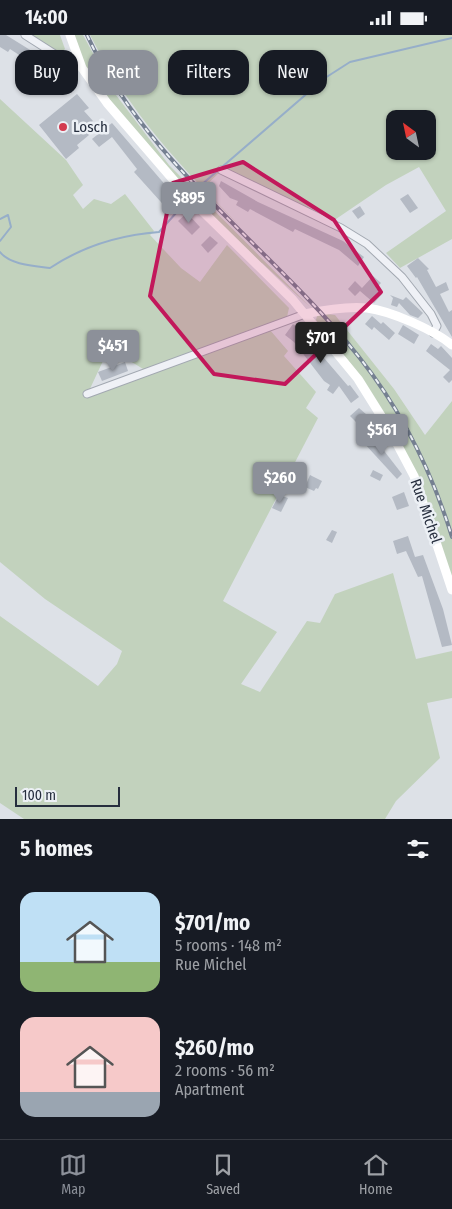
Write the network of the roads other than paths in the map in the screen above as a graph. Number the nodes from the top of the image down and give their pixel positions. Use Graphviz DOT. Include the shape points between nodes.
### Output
graph roads {
  1 [pos="25,35"];
  2 [pos="70,35"];
  3 [pos="48,50"];
  4 [pos="75,50"];
  5 [pos="78,58"];
  6 [pos="221,170"];
  7 [pos="305,314"];
  8 [pos="433,333"];
  9 [pos="452,345"];
  10 [pos="88,394"];
  11 [pos="452,590"];
  1 -- 3 [label="street"];
  2 -- 4 [label="main road, Rue Michel"];
  5 -- 7 [label="main road, Rue Michel" via="102,96 189,199"];
  6 -- 8 [label="street" via="341,228 384,257 430,314 437,326"];
  7 -- 8 [label="main road" via="367,308"];
  7 -- 10 [label="street"];
  7 -- 11 [label="main road, Rue Michel" via="358,379 404,455 427,512"];
  8 -- 9 [label="main road"];
}
